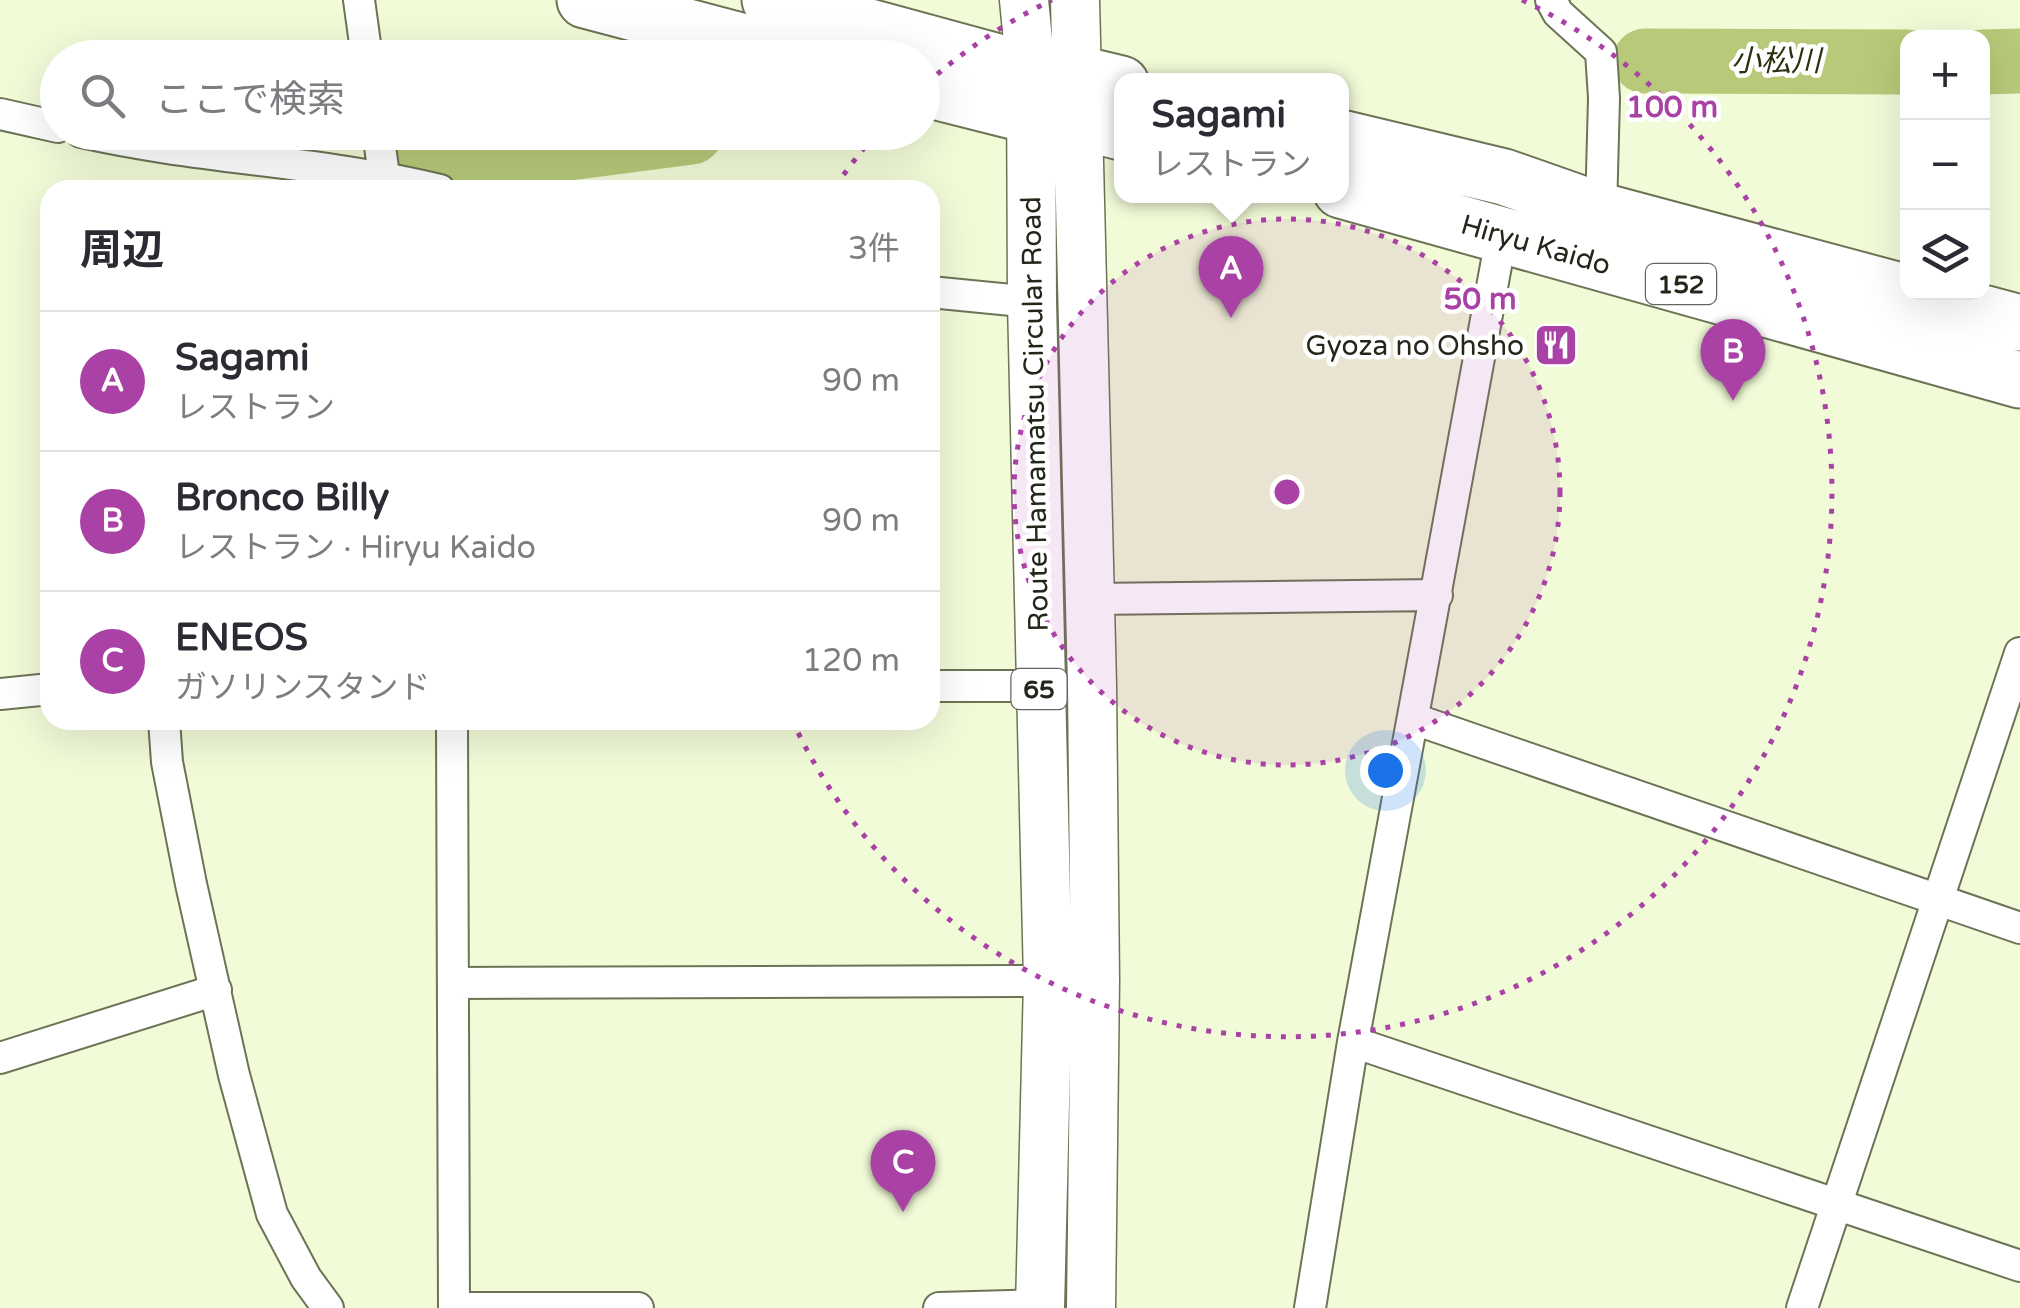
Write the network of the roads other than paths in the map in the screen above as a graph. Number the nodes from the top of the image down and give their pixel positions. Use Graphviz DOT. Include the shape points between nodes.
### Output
graph roads {
  1 [pos="359,0"];
  2 [pos="585,0"];
  3 [pos="770,0"];
  4 [pos="1024,0"];
  5 [pos="1075,0"];
  6 [pos="1551,0"];
  7 [pos="365,40"];
  8 [pos="737,40"];
  9 [pos="894,40"];
  10 [pos="940,55"];
  11 [pos="940,89"];
  12 [pos="1076,99"];
  13 [pos="0,114"];
  14 [pos="40,123"];
  15 [pos="1349,140"];
  16 [pos="174,150"];
  17 [pos="381,150"];
  18 [pos="367,180"];
  19 [pos="386,180"];
  20 [pos="1349,192"];
  21 [pos="1601,211"];
  22 [pos="1502,233"];
  23 [pos="940,293"];
  24 [pos="1032,302"];
  25 [pos="2020,323"];
  26 [pos="2020,380"];
  27 [pos="1437,595"];
  28 [pos="1090,599"];
  29 [pos="2020,653"];
  30 [pos="940,686"];
  31 [pos="1039,686"];
  32 [pos="40,691"];
  33 [pos="0,694"];
  34 [pos="1414,720"];
  35 [pos="164,730"];
  36 [pos="452,730"];
  37 [pos="1937,900"];
  38 [pos="2020,928"];
  39 [pos="1048,981"];
  40 [pos="453,983"];
  41 [pos="216,990"];
  42 [pos="1353,1042"];
  43 [pos="0,1058"];
  44 [pos="1838,1204"];
  45 [pos="2020,1266"];
  46 [pos="1040,1307"];
  47 [pos="328,1308"];
  48 [pos="638,1308"];
  49 [pos="939,1308"];
  50 [pos="1092,1308"];
  51 [pos="1310,1308"];
  52 [pos="1802,1308"];
  1 -- 7 [label="street"];
  2 -- 8 [label="highway"];
  3 -- 9 [label="highway"];
  4 -- 12 [label="main road, Route Hamamatsu Circular Road / 65"];
  5 -- 12 [label="main road, Route Hamamatsu Circular Road / 65"];
  6 -- 21 [label="street" via="1601,52"];
  10 -- 12 [label="highway"];
  11 -- 12 [label="highway"];
  12 -- 24 [label="main road, Route Hamamatsu Circular Road / 65"];
  12 -- 28 [label="main road, Route Hamamatsu Circular Road / 65"];
  13 -- 14 [label="street"];
  15 -- 21 [label="highway, Hiryu Kaido / 152" via="1504,177"];
  16 -- 18 [label="street"];
  17 -- 19 [label="street"];
  20 -- 22 [label="highway, Hiryu Kaido / 152"];
  21 -- 25 [label="highway, Hiryu Kaido / 152"];
  22 -- 26 [label="highway, Hiryu Kaido / 152"];
  22 -- 27 [label="street"];
  23 -- 24 [label="street"];
  24 -- 31 [label="main road, Route Hamamatsu Circular Road / 65"];
  27 -- 28 [label="street"];
  27 -- 34 [label="street"];
  28 -- 50 [label="main road, Route Hamamatsu Circular Road / 65"];
  29 -- 37 [label="street"];
  30 -- 31 [label="street"];
  31 -- 39 [label="main road, Route Hamamatsu Circular Road / 65"];
  32 -- 33 [label="street"];
  34 -- 37 [label="street"];
  34 -- 42 [label="street"];
  35 -- 41 [label="street" via="174,805"];
  36 -- 40 [label="street"];
  37 -- 38 [label="street"];
  37 -- 44 [label="street"];
  39 -- 40 [label="street"];
  39 -- 46 [label="main road, Route Hamamatsu Circular Road / 65"];
  40 -- 48 [label="street" via="454,1308"];
  41 -- 43 [label="street"];
  41 -- 47 [label="street" via="272,1214"];
  42 -- 44 [label="street"];
  42 -- 51 [label="street"];
  44 -- 45 [label="street"];
  44 -- 52 [label="street"];
  46 -- 49 [label="street"];
}
